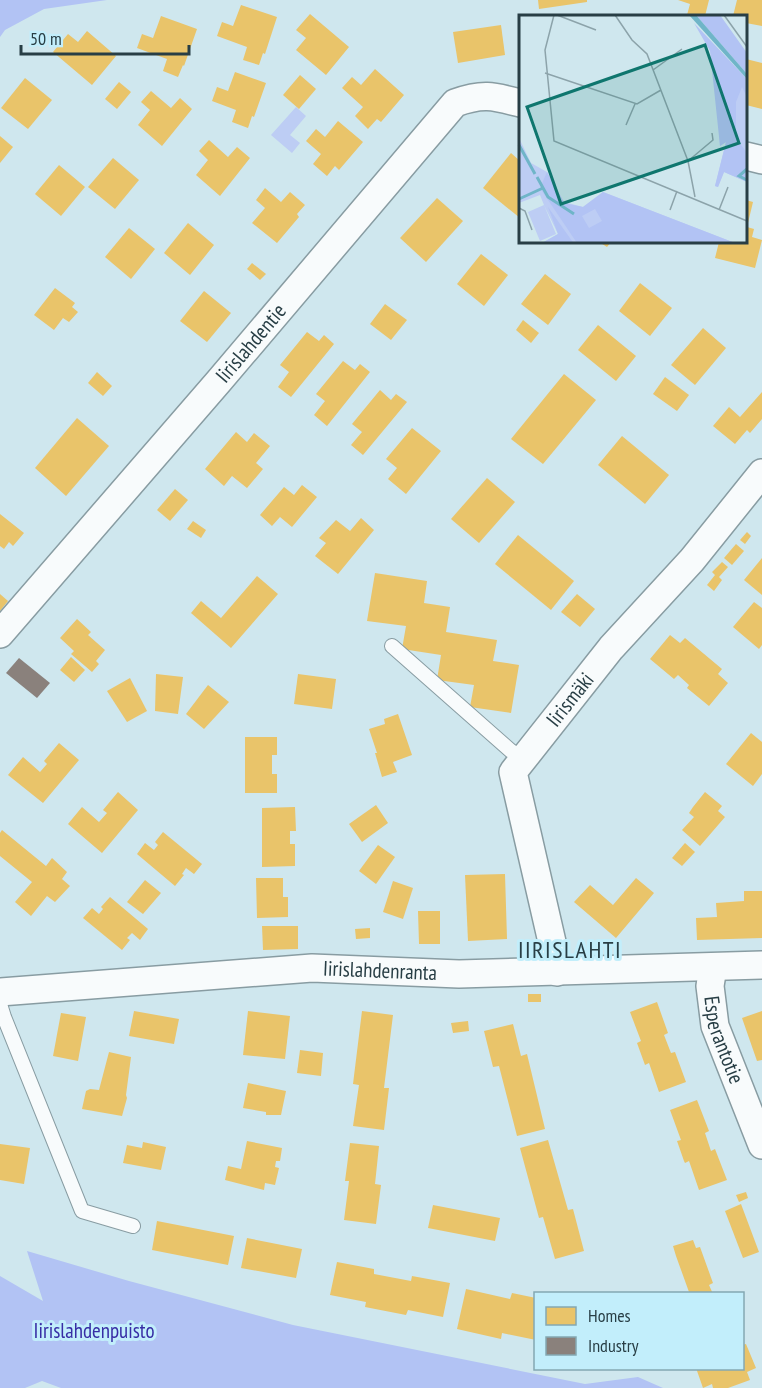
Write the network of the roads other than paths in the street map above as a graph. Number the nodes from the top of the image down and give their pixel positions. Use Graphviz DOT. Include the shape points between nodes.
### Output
graph roads {
  1 [pos="519,103"];
  2 [pos="747,156"];
  3 [pos="762,160"];
  4 [pos="762,473"];
  5 [pos="0,634"];
  6 [pos="392,646"];
  7 [pos="524,757"];
  8 [pos="762,965"];
  9 [pos="713,967"];
  10 [pos="557,972"];
  11 [pos="0,993"];
  12 [pos="0,1004"];
  13 [pos="762,1145"];
  14 [pos="133,1226"];
  1 -- 5 [label="street, Iirislahdentie" via="474,96 455,103"];
  2 -- 3 [label="street"];
  4 -- 7 [label="street, Iirismäki" via="692,560 611,648"];
  6 -- 7 [label="lane" via="511,751"];
  7 -- 10 [label="street, Iirismäki" via="513,772"];
  8 -- 9 [label="street, Iirislahdenranta"];
  9 -- 10 [label="street, Iirislahdenranta"];
  9 -- 13 [label="street, Esperantotie" via="710,986 715,1026"];
  10 -- 11 [label="street, Iirislahdenranta" via="459,974 312,968"];
  12 -- 14 [label="lane" via="82,1211"];
}
